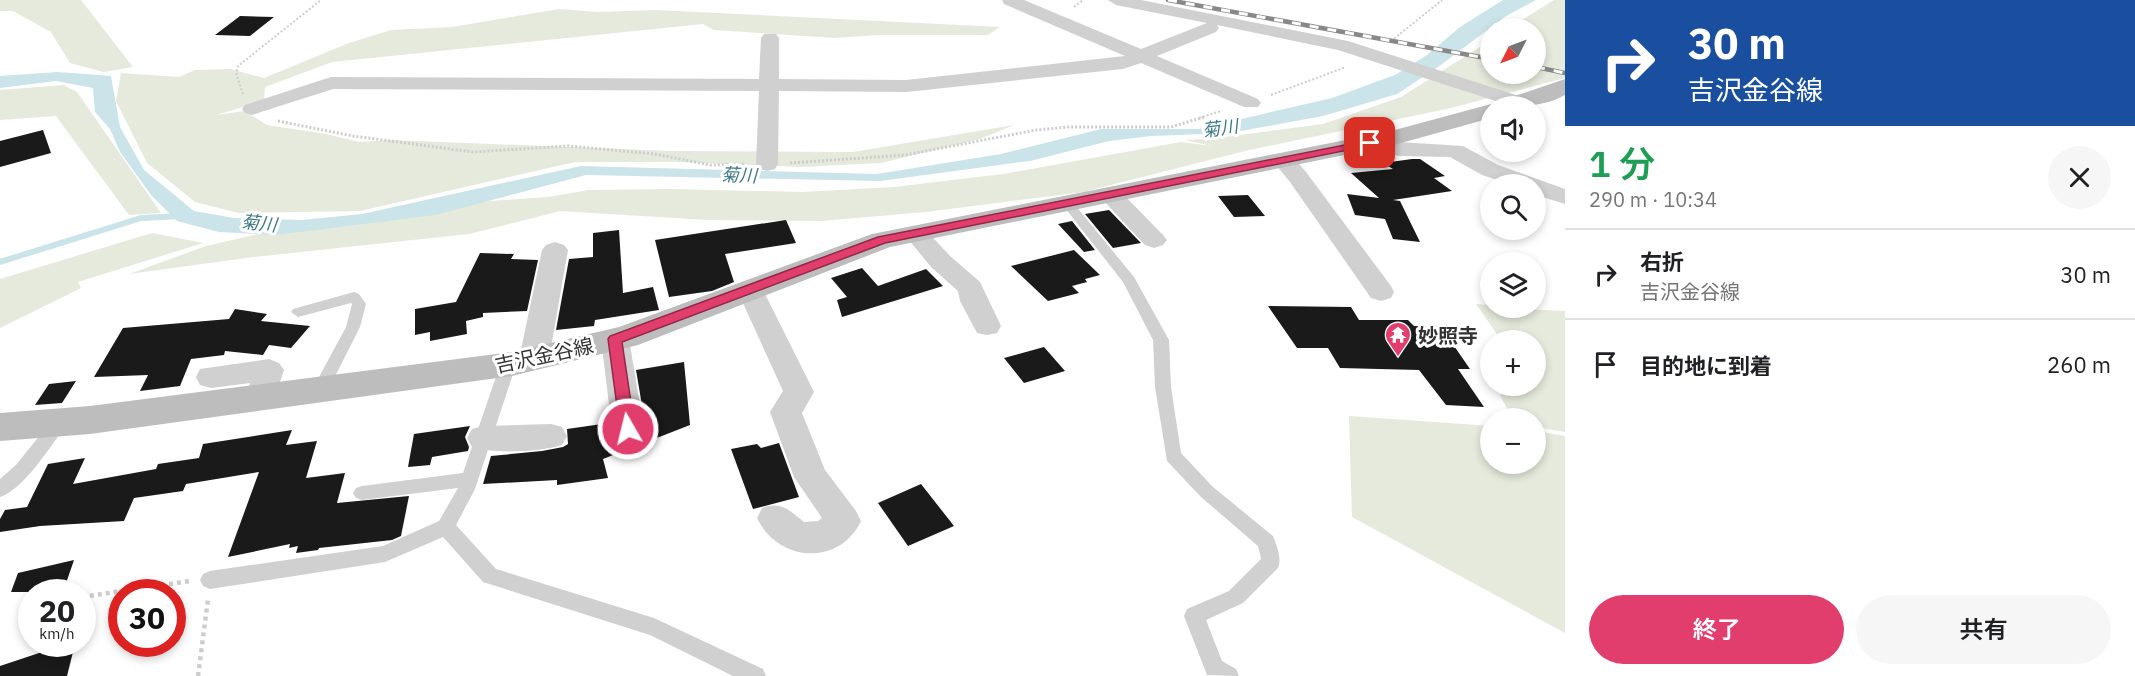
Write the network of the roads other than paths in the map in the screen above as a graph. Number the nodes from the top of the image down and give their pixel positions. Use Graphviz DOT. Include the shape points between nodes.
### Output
graph roads {
  1 [pos="1010,0"];
  2 [pos="1116,0"];
  3 [pos="1210,28"];
  4 [pos="770,38"];
  5 [pos="1141,56"];
  6 [pos="768,85"];
  7 [pos="1561,93"];
  8 [pos="1491,96"];
  9 [pos="1546,97"];
  10 [pos="1251,103"];
  11 [pos="252,109"];
  12 [pos="1480,114"];
  13 [pos="1370,143"];
  14 [pos="1283,160"];
  15 [pos="767,164"];
  16 [pos="1501,174"];
  17 [pos="1546,190"];
  18 [pos="1110,194"];
  19 [pos="1565,197"];
  20 [pos="1067,203"];
  21 [pos="915,233"];
  22 [pos="1154,240"];
  23 [pos="555,250"];
  24 [pos="750,290"];
  25 [pos="1381,292"];
  26 [pos="298,312"];
  27 [pos="987,326"];
  28 [pos="615,339"];
  29 [pos="521,362"];
  30 [pos="211,377"];
  31 [pos="320,390"];
  32 [pos="261,398"];
  33 [pos="59,422"];
  34 [pos="0,427"];
  35 [pos="628,429"];
  36 [pos="550,436"];
  37 [pos="483,438"];
  38 [pos="469,479"];
  39 [pos="0,490"];
  40 [pos="362,493"];
  41 [pos="774,518"];
  42 [pos="446,528"];
  43 [pos="210,580"];
  44 [pos="755,676"];
  45 [pos="1228,676"];
  1 -- 5 [label="street"];
  2 -- 8 [label="street" via="1370,52"];
  3 -- 5 [label="street"];
  4 -- 6 [label="street"];
  5 -- 6 [label="street" via="1123,63 924,85"];
  5 -- 10 [label="street"];
  6 -- 11 [label="street" via="331,83"];
  6 -- 15 [label="street"];
  7 -- 9 [label="main road"];
  12 -- 13 [label="main road, 吉沢金谷線"];
  13 -- 14 [label="main road, 吉沢金谷線"];
  13 -- 16 [label="street" via="1455,151"];
  14 -- 18 [label="main road, 吉沢金谷線"];
  14 -- 25 [label="street"];
  17 -- 19 [label="street"];
  18 -- 20 [label="main road, 吉沢金谷線"];
  18 -- 22 [label="street"];
  20 -- 21 [label="main road, 吉沢金谷線"];
  20 -- 45 [label="lane" via="1129,280 1161,340 1173,456 1207,492 1266,542 1271,562 1236,597 1194,616 1214,668"];
  21 -- 24 [label="main road, 吉沢金谷線" via="882,240"];
  21 -- 27 [label="street" via="940,262 971,288"];
  23 -- 29 [label="street"];
  24 -- 28 [label="main road, 吉沢金谷線"];
  24 -- 41 [label="street" via="799,392 786,412 811,477 843,521 826,536 797,538"];
  26 -- 31 [label="lane" via="354,297 360,304 353,327"];
  28 -- 29 [label="main road, 吉沢金谷線"];
  28 -- 35 [label="street"];
  29 -- 31 [label="main road, 吉沢金谷線"];
  29 -- 37 [label="lane"];
  30 -- 32 [label="street" via="269,370"];
  31 -- 32 [label="main road, 吉沢金谷線"];
  32 -- 33 [label="main road, 吉沢金谷線"];
  33 -- 34 [label="main road, 吉沢金谷線"];
  33 -- 39 [label="lane" via="22,470"];
  36 -- 37 [label="street"];
  37 -- 38 [label="lane"];
  38 -- 40 [label="lane"];
  38 -- 42 [label="lane"];
  42 -- 43 [label="lane" via="385,554"];
  42 -- 44 [label="lane" via="490,576 654,627"];
}
